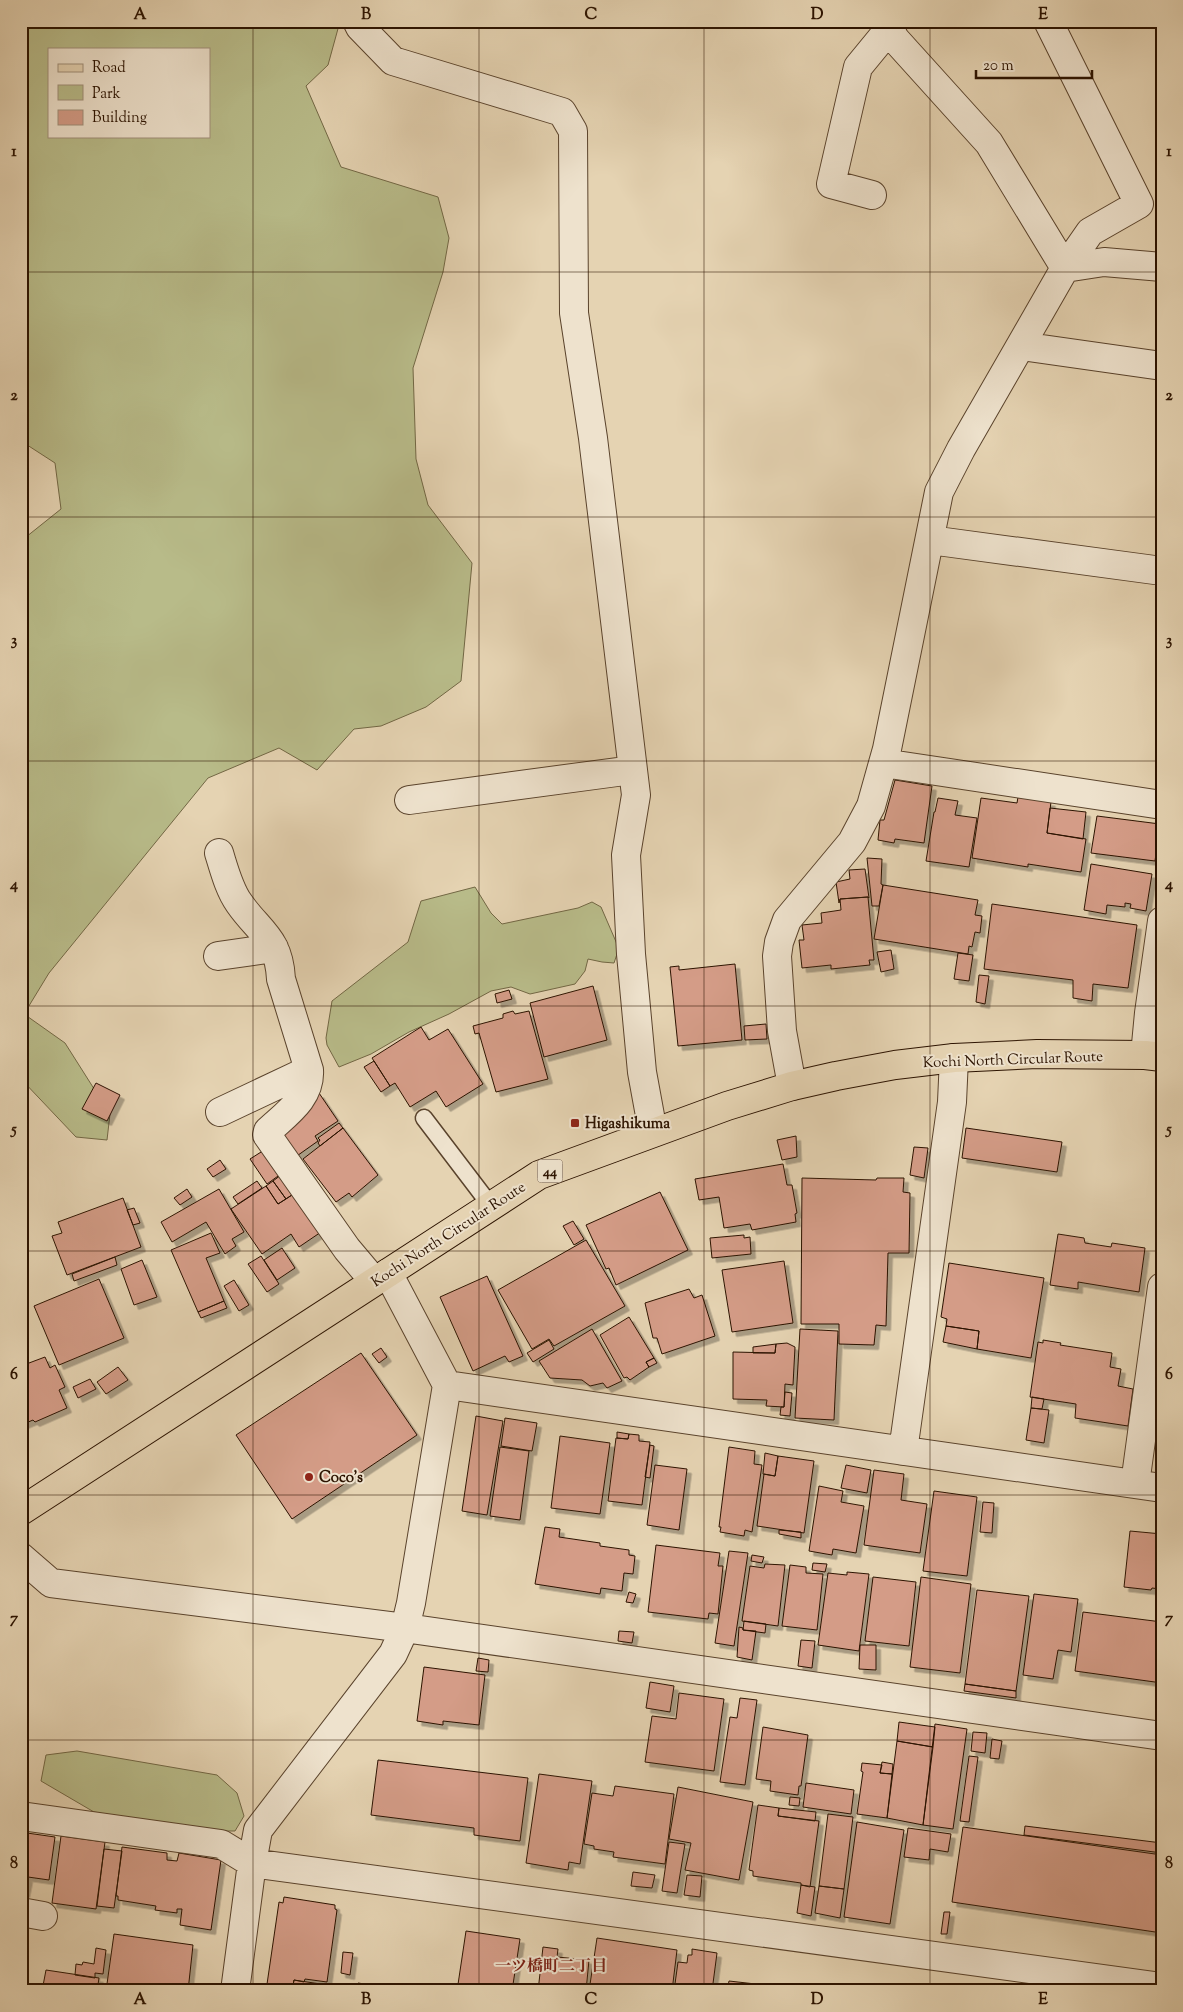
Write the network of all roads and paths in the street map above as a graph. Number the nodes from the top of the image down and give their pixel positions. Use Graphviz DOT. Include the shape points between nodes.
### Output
graph roads {
  1 [pos="356,21"];
  2 [pos="1048,21"];
  3 [pos="888,25"];
  4 [pos="872,195"];
  5 [pos="1162,267"];
  6 [pos="1065,268"];
  7 [pos="1020,346"];
  8 [pos="1162,366"];
  9 [pos="930,540"];
  10 [pos="1162,571"];
  11 [pos="883,763"];
  12 [pos="632,770"];
  13 [pos="409,800"];
  14 [pos="1162,805"];
  15 [pos="219,853"];
  16 [pos="1162,921"];
  17 [pos="274,948"];
  18 [pos="218,956"];
  19 [pos="1153,1056"];
  20 [pos="954,1058"];
  21 [pos="309,1070"];
  22 [pos="792,1086"];
  23 [pos="220,1112"];
  24 [pos="424,1118"];
  25 [pos="653,1132"];
  26 [pos="491,1206"];
  27 [pos="381,1277"];
  28 [pos="1162,1287"];
  29 [pos="447,1385"];
  30 [pos="903,1451"];
  31 [pos="1135,1484"];
  32 [pos="1162,1488"];
  33 [pos="21,1512"];
  34 [pos="21,1557"];
  35 [pos="405,1628"];
  36 [pos="1162,1736"];
  37 [pos="21,1816"];
  38 [pos="252,1863"];
  39 [pos="1162,1987"];
  40 [pos="235,1991"];
  1 -- 12 [label="street" via="393,60 562,112 573,131 574,313 593,438"];
  2 -- 6 [label="street" via="1138,204 1090,232"];
  3 -- 4 [label="street" via="858,67 832,184"];
  3 -- 6 [label="street" via="895,38 989,144"];
  5 -- 6 [label="street" via="1104,262"];
  6 -- 7 [label="street"];
  7 -- 8 [label="street"];
  7 -- 9 [label="street" via="939,492"];
  9 -- 10 [label="street"];
  9 -- 11 [label="street"];
  11 -- 14 [label="street"];
  11 -- 22 [label="street" via="871,806 860,828 842,856 787,920 779,942 782,1031"];
  12 -- 13 [label="street"];
  12 -- 25 [label="street" via="636,795 626,855 631,954 642,1072"];
  15 -- 17 [label="street" via="238,903"];
  16 -- 19 [label="street" via="1149,1013"];
  17 -- 18 [label="street"];
  17 -- 21 [label="street"];
  19 -- 20 [label="main road, Kochi North Circular Route / 44" via="1037,1054"];
  20 -- 22 [label="main road, Kochi North Circular Route / 44" via="895,1065"];
  20 -- 30 [label="street" via="952,1102"];
  21 -- 23 [label="street"];
  21 -- 27 [label="street" via="309,1083 303,1097 267,1135 348,1250"];
  22 -- 25 [label="main road, Kochi North Circular Route / 44"];
  24 -- 26 [label="lane"];
  25 -- 26 [label="main road, Kochi North Circular Route / 44" via="539,1175"];
  26 -- 27 [label="main road, Kochi North Circular Route / 44"];
  27 -- 29 [label="street"];
  27 -- 33 [label="main road, Kochi North Circular Route / 44"];
  28 -- 31 [label="street"];
  29 -- 30 [label="street"];
  29 -- 35 [label="street"];
  30 -- 31 [label="street"];
  31 -- 32 [label="street"];
  34 -- 35 [label="street" via="51,1583"];
  35 -- 36 [label="street"];
  35 -- 38 [label="street" via="393,1654 258,1830"];
  37 -- 38 [label="street" via="221,1844"];
  38 -- 39 [label="street"];
  38 -- 40 [label="street"];
}
